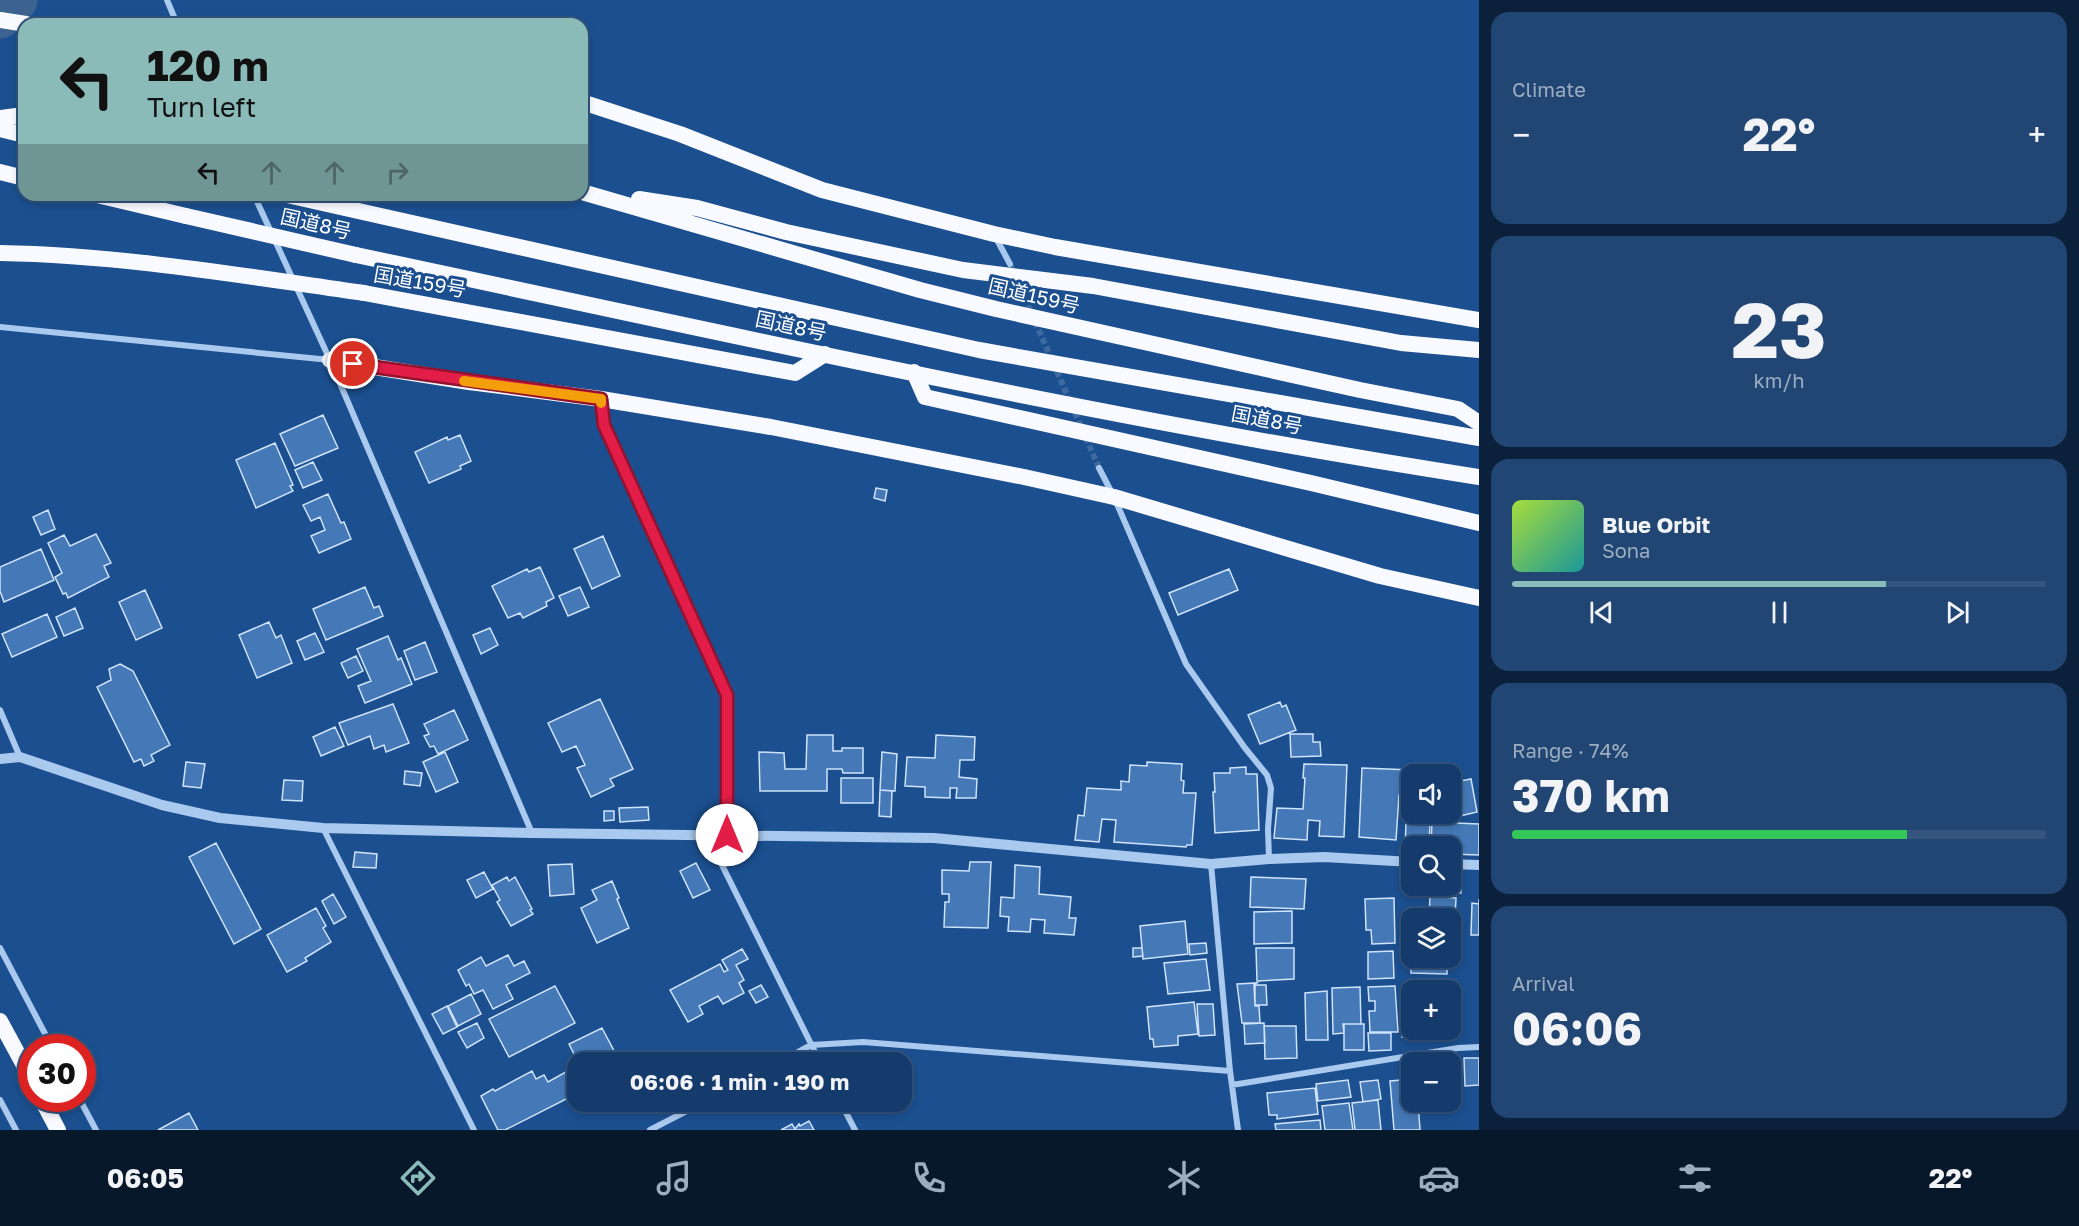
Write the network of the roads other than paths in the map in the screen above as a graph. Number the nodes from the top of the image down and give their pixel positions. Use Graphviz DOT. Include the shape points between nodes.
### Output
graph roads {
  1 [pos="167,0"];
  2 [pos="174,18"];
  3 [pos="588,104"];
  4 [pos="18,116"];
  5 [pos="0,118"];
  6 [pos="0,129"];
  7 [pos="18,134"];
  8 [pos="0,172"];
  9 [pos="18,176"];
  10 [pos="588,192"];
  11 [pos="588,193"];
  12 [pos="123,201"];
  13 [pos="257,201"];
  14 [pos="314,201"];
  15 [pos="994,234"];
  16 [pos="0,253"];
  17 [pos="1010,264"];
  18 [pos="1479,320"];
  19 [pos="0,327"];
  20 [pos="1479,350"];
  21 [pos="825,354"];
  22 [pos="330,360"];
  23 [pos="914,372"];
  24 [pos="601,399"];
  25 [pos="1479,423"];
  26 [pos="1479,438"];
  27 [pos="1099,468"];
  28 [pos="1479,477"];
  29 [pos="1114,497"];
  30 [pos="1479,523"];
  31 [pos="1479,598"];
  32 [pos="0,710"];
  33 [pos="20,757"];
  34 [pos="0,759"];
  35 [pos="323,828"];
  36 [pos="532,833"];
  37 [pos="707,835"];
  38 [pos="727,835"];
  39 [pos="1269,859"];
  40 [pos="1401,862"];
  41 [pos="1211,864"];
  42 [pos="1461,864"];
  43 [pos="1479,865"];
  44 [pos="0,948"];
  45 [pos="0,1021"];
  46 [pos="45,1034"];
  47 [pos="811,1045"];
  48 [pos="1479,1047"];
  49 [pos="798,1052"];
  50 [pos="815,1052"];
  51 [pos="18,1054"];
  52 [pos="1230,1071"];
  53 [pos="1232,1084"];
  54 [pos="0,1100"];
  55 [pos="48,1112"];
  56 [pos="86,1112"];
  57 [pos="685,1112"];
  58 [pos="846,1112"];
  59 [pos="16,1130"];
  60 [pos="58,1130"];
  61 [pos="96,1130"];
  62 [pos="474,1130"];
  63 [pos="650,1130"];
  64 [pos="855,1130"];
  65 [pos="1238,1130"];
  1 -- 2 [label="street"];
  3 -- 15 [label="highway" via="680,134 822,190"];
  4 -- 5 [label="highway"];
  6 -- 7 [label="highway"];
  8 -- 9 [label="highway"];
  10 -- 20 [label="highway" via="697,208 786,232 963,270 1093,286 1401,343"];
  11 -- 25 [label="highway, 国道159号" via="920,290 1458,409"];
  12 -- 21 [label="highway, 国道8号, bridge" via="356,255"];
  13 -- 22 [label="street"];
  14 -- 26 [label="highway, 国道8号" via="979,350"];
  15 -- 17 [label="street"];
  15 -- 18 [label="highway"];
  16 -- 21 [label="highway, 国道159号, bridge" via="165,265 364,293 795,373"];
  19 -- 22 [label="street"];
  21 -- 23 [label="highway, 国道8号"];
  22 -- 24 [label="highway"];
  22 -- 36 [label="street"];
  23 -- 28 [label="highway, 国道8号" via="1166,423"];
  23 -- 30 [label="highway" via="926,397"];
  24 -- 29 [label="highway" via="927,457"];
  24 -- 38 [label="street" via="604,425 727,695"];
  27 -- 29 [label="street"];
  29 -- 31 [label="highway" via="1380,576"];
  29 -- 39 [label="street" via="1186,664 1267,775 1271,788"];
  32 -- 33 [label="street"];
  33 -- 34 [label="street"];
  33 -- 35 [label="street" via="162,805 220,818"];
  35 -- 36 [label="street"];
  35 -- 62 [label="street"];
  36 -- 37 [label="street"];
  37 -- 38 [label="street"];
  37 -- 47 [label="street"];
  38 -- 41 [label="street" via="934,838"];
  39 -- 40 [label="street"];
  39 -- 41 [label="street"];
  41 -- 52 [label="street"];
  42 -- 43 [label="street"];
  44 -- 46 [label="street"];
  45 -- 51 [label="highway"];
  47 -- 49 [label="street"];
  47 -- 50 [label="street"];
  47 -- 52 [label="street" via="863,1042"];
  48 -- 53 [label="street"];
  52 -- 53 [label="street"];
  53 -- 65 [label="street"];
  54 -- 59 [label="street"];
  55 -- 60 [label="highway"];
  56 -- 61 [label="street"];
  57 -- 63 [label="street"];
  58 -- 64 [label="street"];
}
